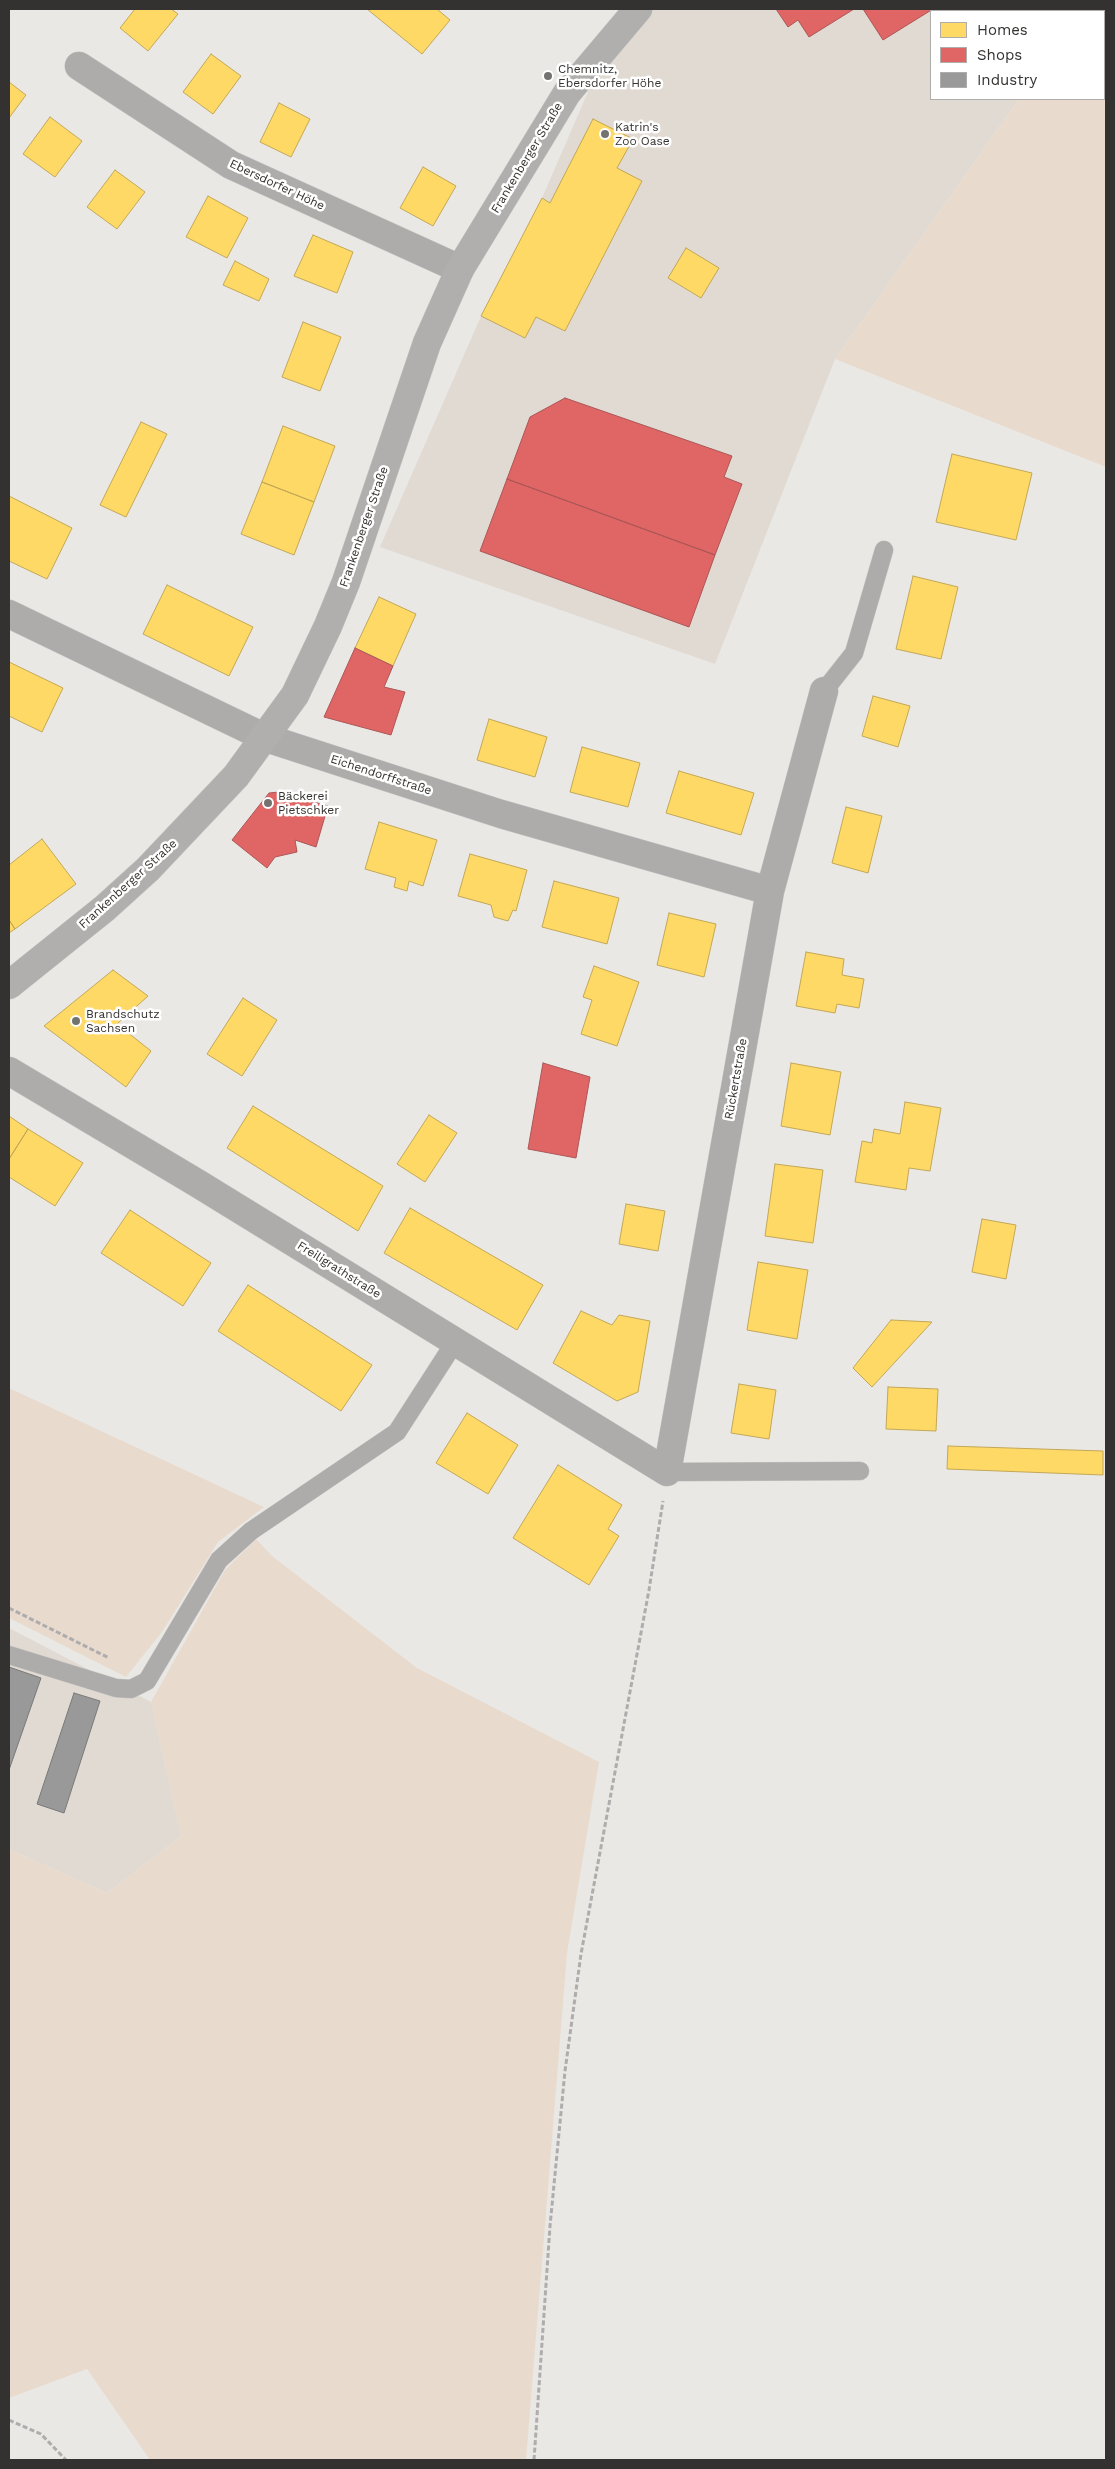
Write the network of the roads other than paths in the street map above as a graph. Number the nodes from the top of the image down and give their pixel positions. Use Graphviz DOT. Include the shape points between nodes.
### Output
graph roads {
  1 [pos="638,9"];
  2 [pos="79,66"];
  3 [pos="460,269"];
  4 [pos="884,550"];
  5 [pos="9,614"];
  6 [pos="824,691"];
  7 [pos="266,738"];
  8 [pos="770,891"];
  9 [pos="9,985"];
  10 [pos="9,1071"];
  11 [pos="455,1342"];
  12 [pos="860,1471"];
  13 [pos="667,1472"];
  14 [pos="9,1655"];
  1 -- 3 [label="main road, Frankenberger Straße" via="566,93"];
  2 -- 3 [label="street, Ebersdorfer Höhe" via="231,165"];
  3 -- 7 [label="main road, Frankenberger Straße" via="427,343 328,626 295,695"];
  4 -- 6 [label="lane" via="854,653"];
  5 -- 7 [label="street, Eichendorffstraße"];
  6 -- 8 [label="street, Rückertstraße"];
  7 -- 8 [label="street, Eichendorffstraße" via="501,814"];
  7 -- 9 [label="main road, Frankenberger Straße" via="230,783 148,869"];
  8 -- 13 [label="street, Rückertstraße"];
  10 -- 11 [label="street, Freiligrathstraße"];
  11 -- 13 [label="street, Freiligrathstraße"];
  11 -- 14 [label="lane" via="397,1432 251,1531 219,1560 147,1681 131,1689 116,1688"];
  12 -- 13 [label="lane"];
}
